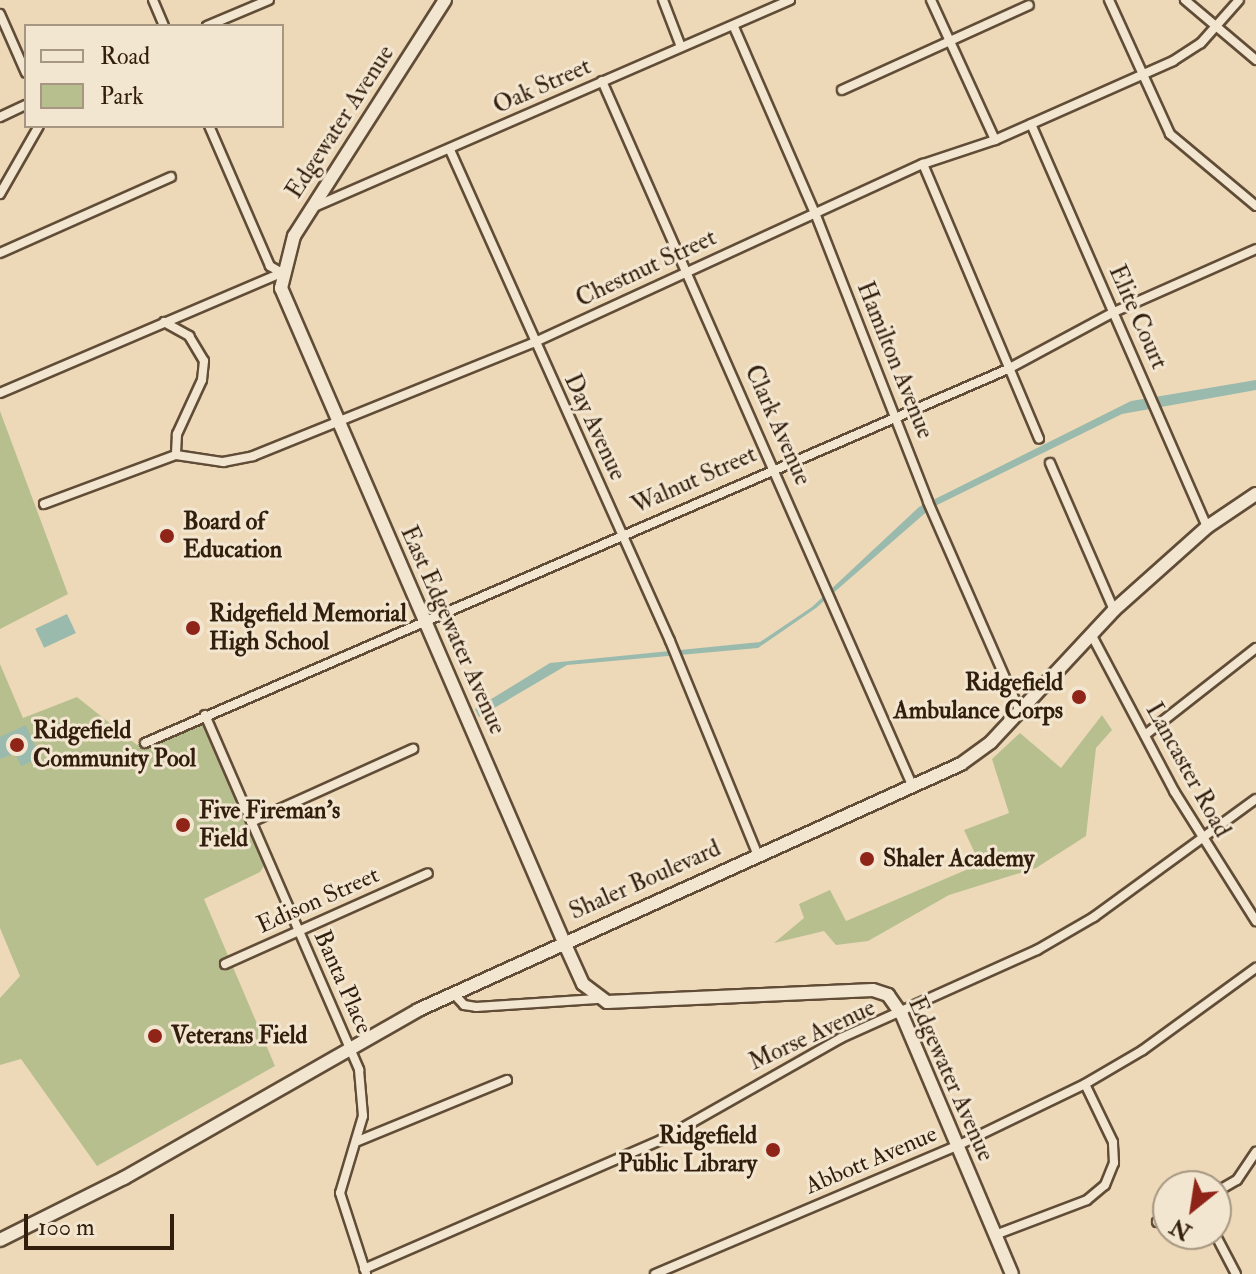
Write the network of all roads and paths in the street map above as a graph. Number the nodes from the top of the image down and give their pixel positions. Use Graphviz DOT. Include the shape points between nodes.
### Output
graph roads {
  1 [pos="153,0"];
  2 [pos="269,0"];
  3 [pos="445,0"];
  4 [pos="663,0"];
  5 [pos="790,0"];
  6 [pos="931,0"];
  7 [pos="1109,0"];
  8 [pos="1185,0"];
  9 [pos="1239,0"];
  10 [pos="1029,5"];
  11 [pos="0,14"];
  12 [pos="163,24"];
  13 [pos="212,24"];
  14 [pos="734,27"];
  15 [pos="1216,28"];
  16 [pos="948,41"];
  17 [pos="681,47"];
  18 [pos="1256,60"];
  19 [pos="24,68"];
  20 [pos="1142,76"];
  21 [pos="602,81"];
  22 [pos="842,90"];
  23 [pos="24,106"];
  24 [pos="0,117"];
  25 [pos="1031,124"];
  26 [pos="38,128"];
  27 [pos="210,128"];
  28 [pos="995,140"];
  29 [pos="450,150"];
  30 [pos="923,164"];
  31 [pos="171,177"];
  32 [pos="0,194"];
  33 [pos="1256,206"];
  34 [pos="311,208"];
  35 [pos="815,213"];
  36 [pos="1256,249"];
  37 [pos="0,253"];
  38 [pos="688,269"];
  39 [pos="282,273"];
  40 [pos="1114,312"];
  41 [pos="164,322"];
  42 [pos="533,343"];
  43 [pos="1008,369"];
  44 [pos="0,393"];
  45 [pos="897,416"];
  46 [pos="338,420"];
  47 [pos="1039,439"];
  48 [pos="176,455"];
  49 [pos="1050,463"];
  50 [pos="774,467"];
  51 [pos="1256,494"];
  52 [pos="44,504"];
  53 [pos="1207,527"];
  54 [pos="623,533"];
  55 [pos="1114,610"];
  56 [pos="424,621"];
  57 [pos="1091,634"];
  58 [pos="1256,648"];
  59 [pos="1018,707"];
  60 [pos="205,715"];
  61 [pos="1145,735"];
  62 [pos="145,743"];
  63 [pos="413,749"];
  64 [pos="913,787"];
  65 [pos="1256,799"];
  66 [pos="251,822"];
  67 [pos="1203,838"];
  68 [pos="758,856"];
  69 [pos="428,873"];
  70 [pos="1256,921"];
  71 [pos="298,931"];
  72 [pos="563,940"];
  73 [pos="225,964"];
  74 [pos="1256,968"];
  75 [pos="453,993"];
  76 [pos="597,999"];
  77 [pos="902,1015"];
  78 [pos="351,1050"];
  79 [pos="507,1080"];
  80 [pos="1085,1084"];
  81 [pos="358,1141"];
  82 [pos="957,1146"];
  83 [pos="1256,1152"];
  84 [pos="1232,1183"];
  85 [pos="995,1235"];
  86 [pos="0,1240"];
  87 [pos="1223,1250"];
  88 [pos="365,1272"];
  89 [pos="655,1274"];
  90 [pos="1012,1274"];
  91 [pos="1236,1274"];
  1 -- 12 [label="street"];
  2 -- 13 [label="street"];
  3 -- 34 [label="street, Edgewater Avenue"];
  4 -- 17 [label="street"];
  5 -- 14 [label="street, Oak Street"];
  6 -- 16 [label="street"];
  7 -- 20 [label="street"];
  8 -- 15 [label="street"];
  9 -- 15 [label="street, Chestnut Street"];
  10 -- 16 [label="street"];
  11 -- 19 [label="street"];
  14 -- 17 [label="street, Oak Street"];
  14 -- 35 [label="street, Hamilton Avenue"];
  15 -- 18 [label="street"];
  15 -- 20 [label="street, Chestnut Street" via="1173,61"];
  16 -- 22 [label="street"];
  16 -- 28 [label="street"];
  17 -- 21 [label="street, Oak Street"];
  20 -- 25 [label="street, Chestnut Street"];
  20 -- 33 [label="street" via="1170,134"];
  21 -- 29 [label="street, Oak Street"];
  21 -- 38 [label="street, Clark Avenue"];
  23 -- 24 [label="street"];
  25 -- 28 [label="street, Chestnut Street"];
  25 -- 40 [label="street, Elite Court"];
  26 -- 32 [label="street"];
  27 -- 39 [label="street" via="270,266"];
  28 -- 30 [label="street, Chestnut Street"];
  29 -- 34 [label="street, Oak Street"];
  29 -- 42 [label="street, Day Avenue"];
  30 -- 35 [label="street, Chestnut Street"];
  30 -- 43 [label="street"];
  31 -- 37 [label="street"];
  34 -- 39 [label="street, Edgewater Avenue"];
  35 -- 38 [label="street, Chestnut Street"];
  35 -- 45 [label="street, Hamilton Avenue"];
  36 -- 40 [label="street, Walnut Street"];
  38 -- 42 [label="street, Chestnut Street"];
  38 -- 50 [label="street, Clark Avenue"];
  39 -- 41 [label="street"];
  39 -- 46 [label="street, East Edgewater Avenue" via="281,288"];
  40 -- 43 [label="street, Walnut Street"];
  40 -- 53 [label="street, Elite Court"];
  41 -- 44 [label="street"];
  41 -- 48 [label="street" via="189,336 204,361 202,380 177,434"];
  42 -- 46 [label="street, Chestnut Street"];
  42 -- 54 [label="street, Day Avenue"];
  43 -- 45 [label="street, Walnut Street"];
  43 -- 47 [label="street"];
  45 -- 50 [label="street, Walnut Street"];
  45 -- 59 [label="street, Hamilton Avenue"];
  46 -- 48 [label="street, Chestnut Street" via="237,460"];
  46 -- 56 [label="street, East Edgewater Avenue"];
  48 -- 52 [label="street, Chestnut Street"];
  49 -- 55 [label="street"];
  50 -- 54 [label="street, Walnut Street"];
  50 -- 64 [label="street, Clark Avenue"];
  51 -- 53 [label="street, Shaler Boulevard"];
  53 -- 55 [label="street, Shaler Boulevard"];
  54 -- 56 [label="street, Walnut Street"];
  54 -- 68 [label="street, Day Avenue"];
  55 -- 57 [label="street, Shaler Boulevard"];
  56 -- 60 [label="street, Walnut Street"];
  56 -- 72 [label="street, East Edgewater Avenue"];
  57 -- 59 [label="street, Shaler Boulevard"];
  57 -- 61 [label="street, Lancaster Road"];
  58 -- 61 [label="street"];
  59 -- 64 [label="street, Shaler Boulevard" via="991,742 961,764"];
  60 -- 62 [label="street, Walnut Street"];
  60 -- 66 [label="street, Banta Place"];
  61 -- 67 [label="street, Lancaster Road"];
  63 -- 66 [label="street"];
  64 -- 68 [label="street, Shaler Boulevard"];
  65 -- 67 [label="street, Morse Avenue"];
  66 -- 71 [label="street, Banta Place"];
  67 -- 70 [label="street, Lancaster Road"];
  67 -- 77 [label="street, Morse Avenue" via="1069,933"];
  68 -- 72 [label="street, Shaler Boulevard"];
  69 -- 71 [label="street, Edison Street"];
  71 -- 73 [label="street, Edison Street"];
  71 -- 78 [label="street, Banta Place"];
  72 -- 75 [label="street, Shaler Boulevard"];
  72 -- 76 [label="street, East Edgewater Avenue" via="583,984"];
  74 -- 80 [label="street, Abbott Avenue" via="1143,1050"];
  75 -- 76 [label="street" via="464,1005 476,1007"];
  75 -- 78 [label="street, Shaler Boulevard"];
  76 -- 77 [label="street, Edgewater Avenue" via="618,1003 873,990 893,1000"];
  77 -- 82 [label="street, Edgewater Avenue"];
  77 -- 88 [label="street, Morse Avenue" via="793,1063 661,1140"];
  78 -- 81 [label="street, Banta Place" via="364,1101"];
  78 -- 86 [label="street, Shaler Boulevard" via="124,1178"];
  79 -- 81 [label="street"];
  80 -- 82 [label="street, Abbott Avenue"];
  80 -- 85 [label="street" via="1113,1142 1114,1163 1105,1185 1087,1200"];
  81 -- 88 [label="street, Banta Place" via="345,1164 340,1193"];
  82 -- 85 [label="street, Edgewater Avenue"];
  82 -- 89 [label="street, Abbott Avenue"];
  83 -- 84 [label="street"];
  85 -- 90 [label="street, Edgewater Avenue"];
  87 -- 91 [label="street"];
}
